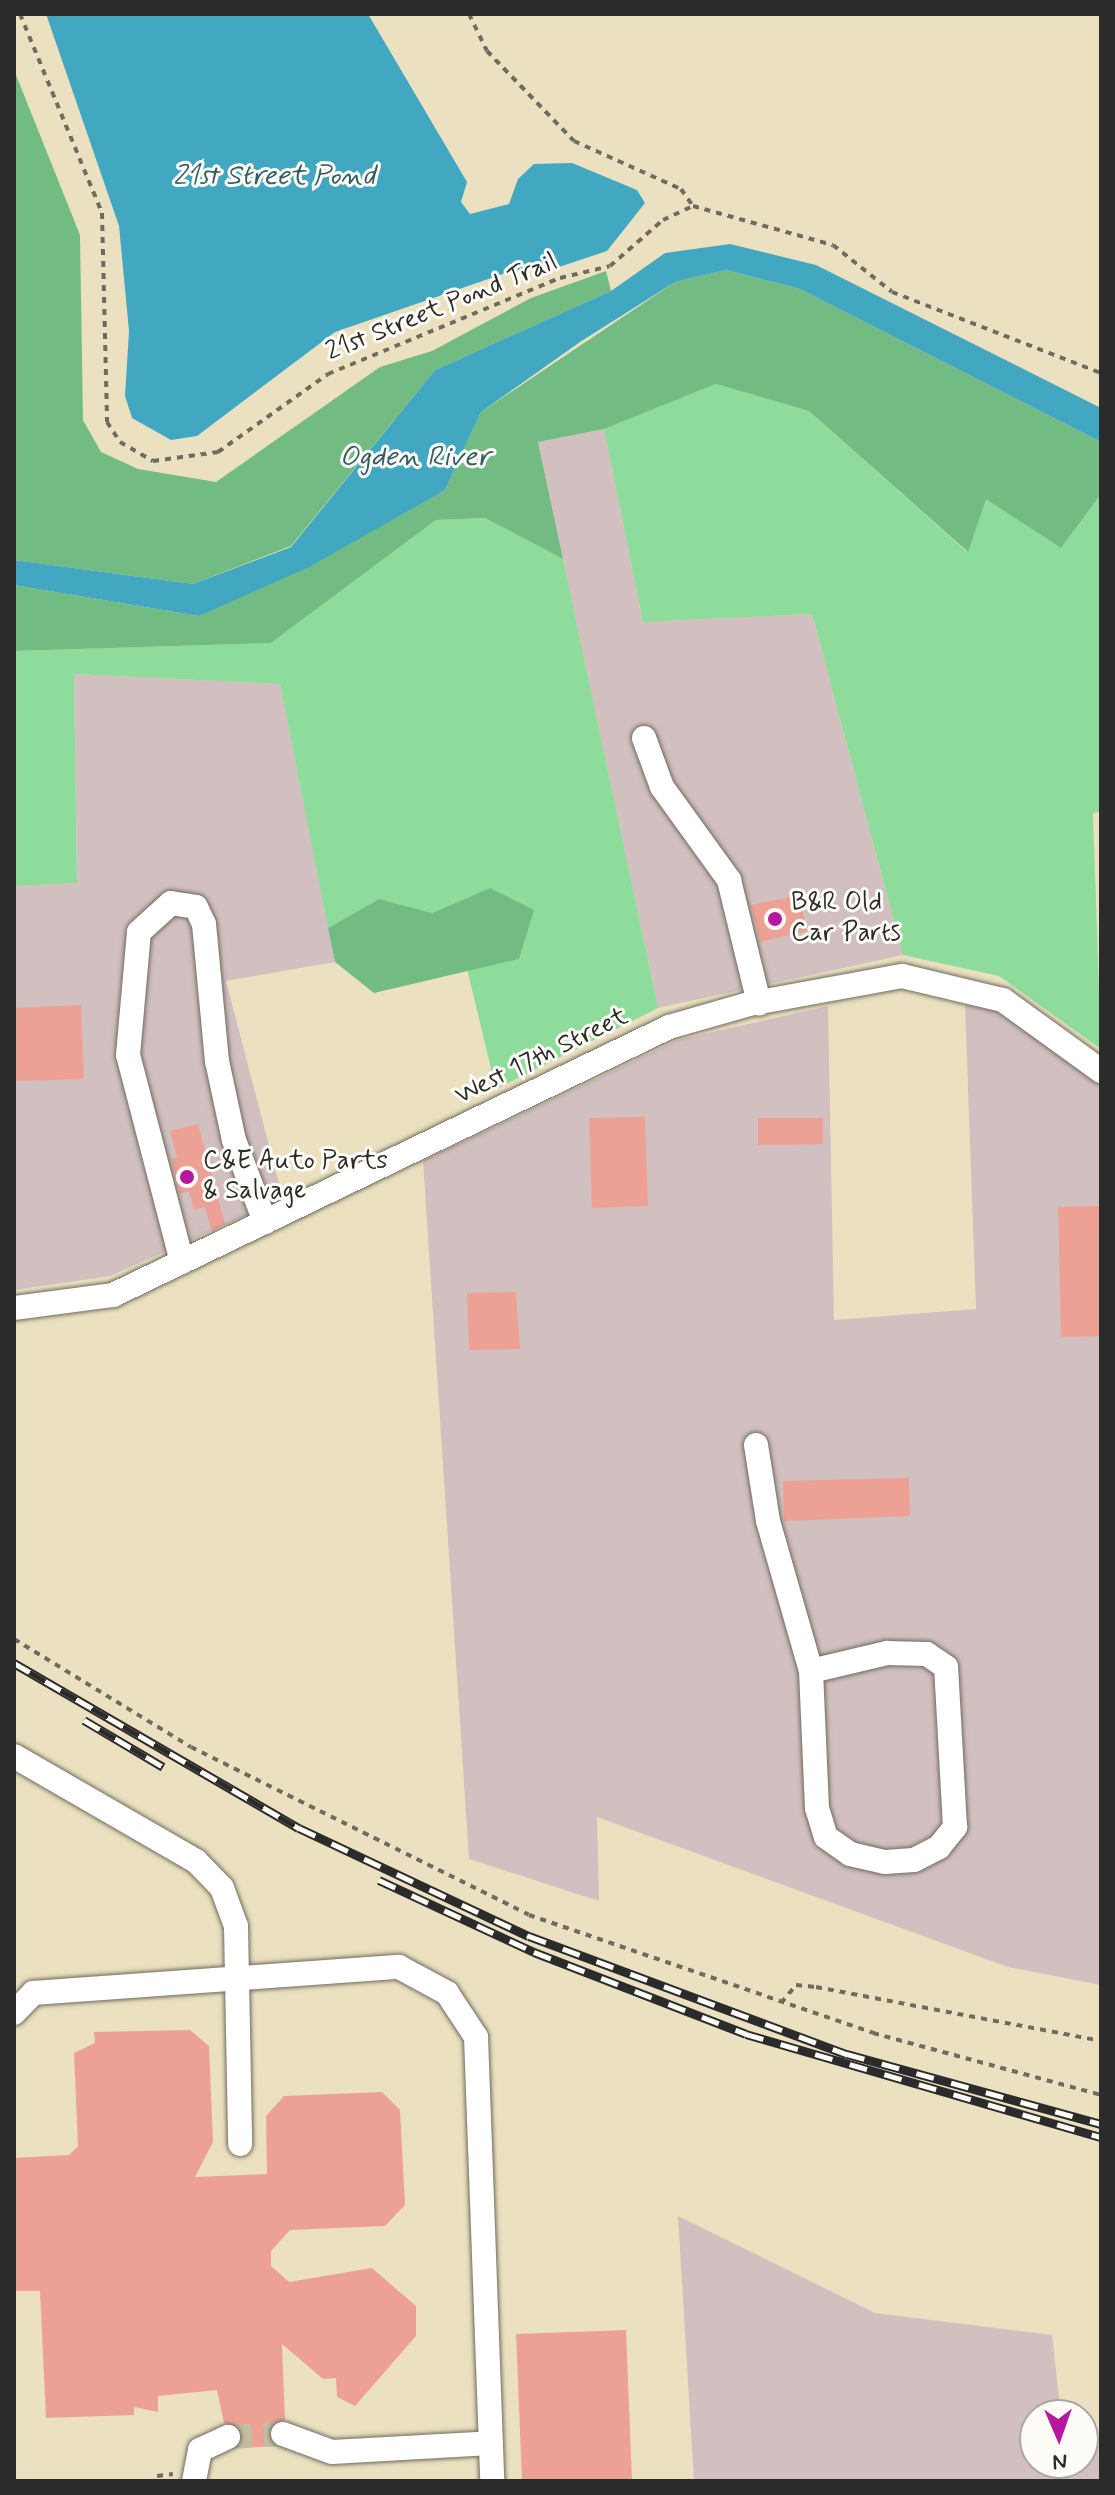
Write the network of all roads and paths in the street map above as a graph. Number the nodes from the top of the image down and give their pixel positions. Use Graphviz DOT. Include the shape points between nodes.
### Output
graph roads {
  1 [pos="20,14"];
  2 [pos="469,14"];
  3 [pos="693,206"];
  4 [pos="1101,373"];
  5 [pos="644,738"];
  6 [pos="759,1003"];
  7 [pos="1101,1071"];
  8 [pos="265,1222"];
  9 [pos="182,1262"];
  10 [pos="14,1308"];
  11 [pos="756,1445"];
  12 [pos="14,1639"];
  13 [pos="811,1671"];
  14 [pos="14,1756"];
  15 [pos="237,1977"];
  16 [pos="781,2003"];
  17 [pos="14,2013"];
  18 [pos="1101,2041"];
  19 [pos="1101,2095"];
  20 [pos="240,2144"];
  21 [pos="283,2434"];
  22 [pos="228,2437"];
  23 [pos="491,2443"];
  24 [pos="194,2481"];
  25 [pos="492,2481"];
  1 -- 3 [label="path, 21st Street Pond Trail" via="102,213 107,422 120,442 153,461 218,452 328,374 560,278 610,266 663,220"];
  2 -- 3 [label="path" via="487,51 563,132 681,189"];
  3 -- 4 [label="path" via="833,245 892,292"];
  5 -- 6 [label="street" via="662,787 729,880"];
  6 -- 7 [label="street, West 17th Street" via="902,976 1003,1000"];
  6 -- 8 [label="street, West 17th Street" via="669,1027"];
  8 -- 9 [label="street, West 17th Street"];
  8 -- 9 [label="street" via="234,1140 217,1061 204,924 196,907 171,903 139,932 128,1055"];
  9 -- 10 [label="street, West 17th Street" via="113,1295"];
  11 -- 13 [label="street" via="768,1521"];
  12 -- 16 [label="path" via="191,1747 529,1915 616,1939"];
  13 -- 13 [label="street" via="817,1808 826,1837 850,1854 885,1862 914,1860 939,1847 955,1827 946,1667 927,1654 887,1653"];
  14 -- 15 [label="street" via="196,1861 222,1888 236,1926"];
  15 -- 17 [label="street" via="33,1993"];
  15 -- 20 [label="street"];
  15 -- 23 [label="street" via="399,1967 447,1993 476,2037"];
  16 -- 18 [label="path" via="796,1985 816,1987"];
  16 -- 19 [label="path"];
  21 -- 23 [label="street" via="332,2452"];
  22 -- 24 [label="street" via="200,2450"];
  23 -- 25 [label="street"];
}
